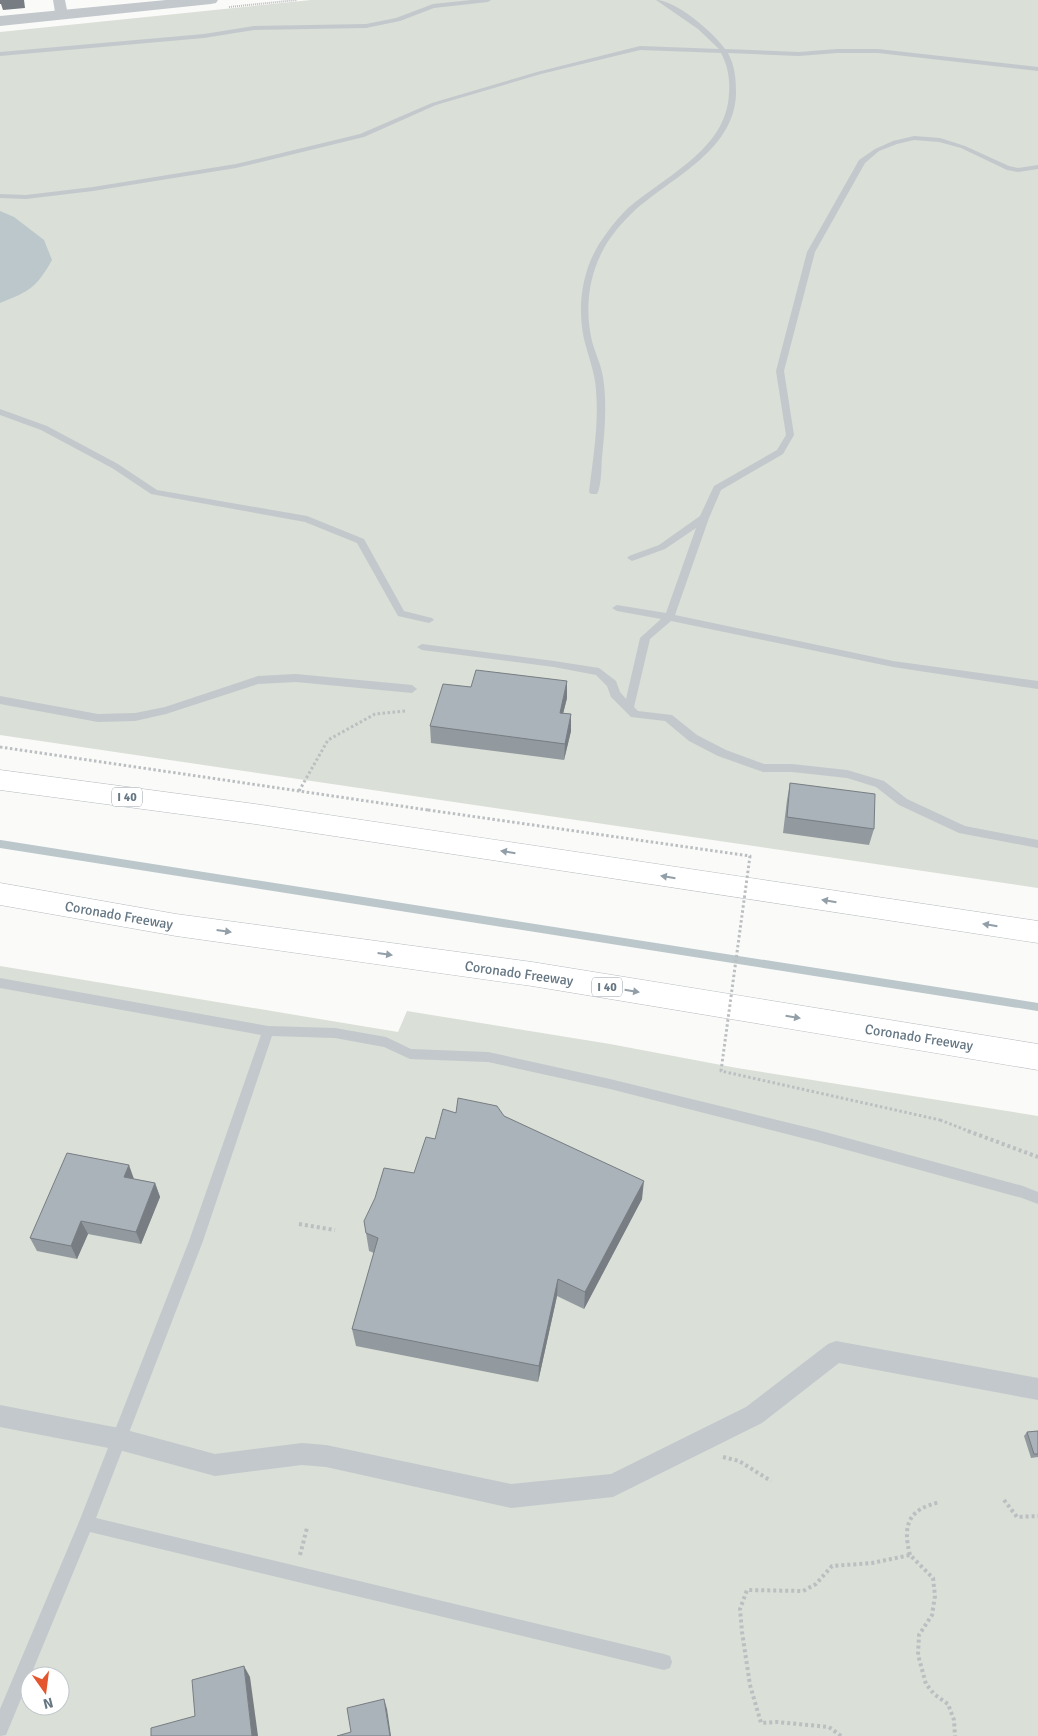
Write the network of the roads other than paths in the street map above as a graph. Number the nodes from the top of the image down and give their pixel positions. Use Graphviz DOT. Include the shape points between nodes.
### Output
graph roads {
  1 [pos="211,0"];
  2 [pos="488,0"];
  3 [pos="659,0"];
  4 [pos="60,8"];
  5 [pos="0,21"];
  6 [pos="723,52"];
  7 [pos="0,54"];
  8 [pos="1038,69"];
  9 [pos="1038,167"];
  10 [pos="0,196"];
  11 [pos="0,412"];
  12 [pos="594,492"];
  13 [pos="704,518"];
  14 [pos="632,558"];
  15 [pos="617,608"];
  16 [pos="670,617"];
  17 [pos="429,620"];
  18 [pos="422,647"];
  19 [pos="1038,685"];
  20 [pos="412,689"];
  21 [pos="0,700"];
  22 [pos="629,708"];
  23 [pos="0,770"];
  24 [pos="0,780"];
  25 [pos="255,814"];
  26 [pos="1038,844"];
  27 [pos="0,894"];
  28 [pos="0,906"];
  29 [pos="176,925"];
  30 [pos="1038,932"];
  31 [pos="0,983"];
  32 [pos="268,1031"];
  33 [pos="1038,1057"];
  34 [pos="1038,1198"];
  35 [pos="1038,1389"];
  36 [pos="0,1416"];
  37 [pos="119,1439"];
  38 [pos="86,1523"];
  39 [pos="664,1662"];
  40 [pos="0,1729"];
  1 -- 4 [label="street"];
  2 -- 7 [label="lane" via="433,6 398,20 366,26 254,28 219,35"];
  3 -- 6 [label="lane" via="702,29"];
  4 -- 5 [label="street"];
  6 -- 8 [label="lane" via="878,51"];
  6 -- 10 [label="lane" via="640,48 434,104 362,136 236,166 92,189 26,197"];
  6 -- 12 [label="lane" via="730,63 734,94 728,116 716,138 685,170 629,212 604,241 589,276 584,310 588,340 599,375 600,409"];
  9 -- 13 [label="lane" via="1007,168 963,147 940,140 914,138 877,150 862,162 811,252 780,370 790,435 780,452 717,488"];
  11 -- 17 [label="lane" via="44,428 115,466 154,492 307,519 361,541 401,614"];
  13 -- 14 [label="lane" via="662,547"];
  13 -- 16 [label="lane"];
  15 -- 16 [label="lane"];
  16 -- 19 [label="lane" via="893,664"];
  16 -- 22 [label="lane" via="645,638"];
  18 -- 22 [label="lane" via="599,672"];
  20 -- 21 [label="lane" via="296,678 258,680 166,710 135,717 98,718"];
  22 -- 26 [label="lane" via="635,714 668,718 693,738 763,768 847,774 880,784 903,802 963,830"];
  23 -- 25 [label="highway"];
  24 -- 25 [label="highway, I 40"];
  30 -- 25 [label="highway, I 40, one-way"];
  27 -- 29 [label="highway, Coronado Freeway / I 40"];
  28 -- 29 [label="highway"];
  29 -- 33 [label="highway, Coronado Freeway / I 40, one-way" via="532,974"];
  31 -- 32 [label="lane"];
  32 -- 34 [label="lane" via="335,1033 386,1042 410,1054 497,1059 818,1136"];
  32 -- 37 [label="lane" via="196,1241"];
  35 -- 37 [label="street" via="836,1352 754,1415 613,1485 510,1496 326,1456 302,1454 215,1465"];
  36 -- 37 [label="street"];
  37 -- 38 [label="lane"];
  38 -- 39 [label="lane"];
  38 -- 40 [label="lane"];
}
